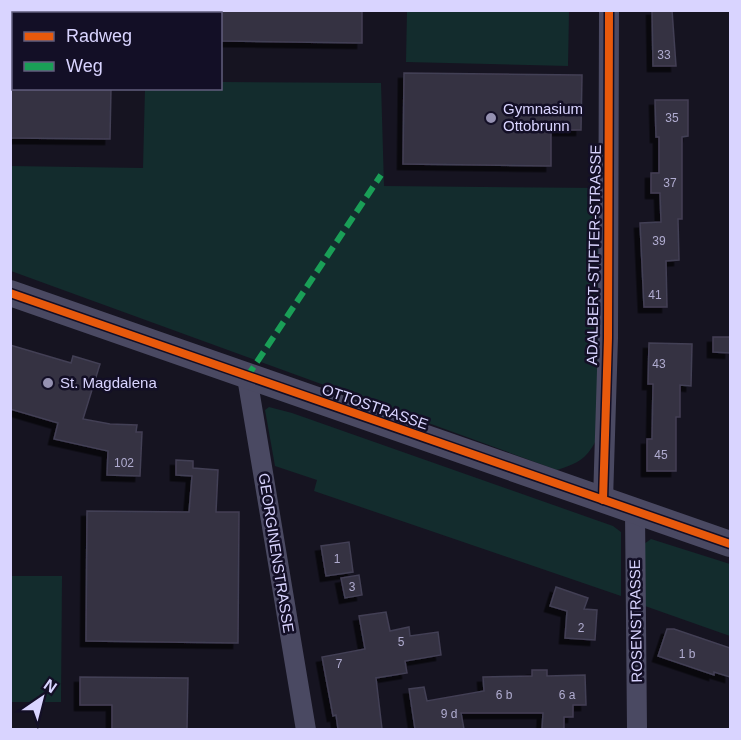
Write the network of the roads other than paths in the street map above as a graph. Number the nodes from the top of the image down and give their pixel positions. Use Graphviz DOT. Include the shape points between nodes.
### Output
graph roads {
  1 [pos="609,10"];
  2 [pos="10,293"];
  3 [pos="247,376"];
  4 [pos="603,501"];
  5 [pos="635,512"];
  6 [pos="730,544"];
  7 [pos="306,729"];
  8 [pos="637,729"];
  1 -- 4 [label="street, ADALBERT-STIFTER-STRASSE" via="608,338"];
  2 -- 3 [label="street, OTTOSTRASSE"];
  3 -- 4 [label="street, OTTOSTRASSE"];
  3 -- 7 [label="street, GEORGINENSTRASSE"];
  4 -- 5 [label="street, OTTOSTRASSE"];
  5 -- 6 [label="street, OTTOSTRASSE"];
  5 -- 8 [label="street, ROSENSTRASSE"];
}
